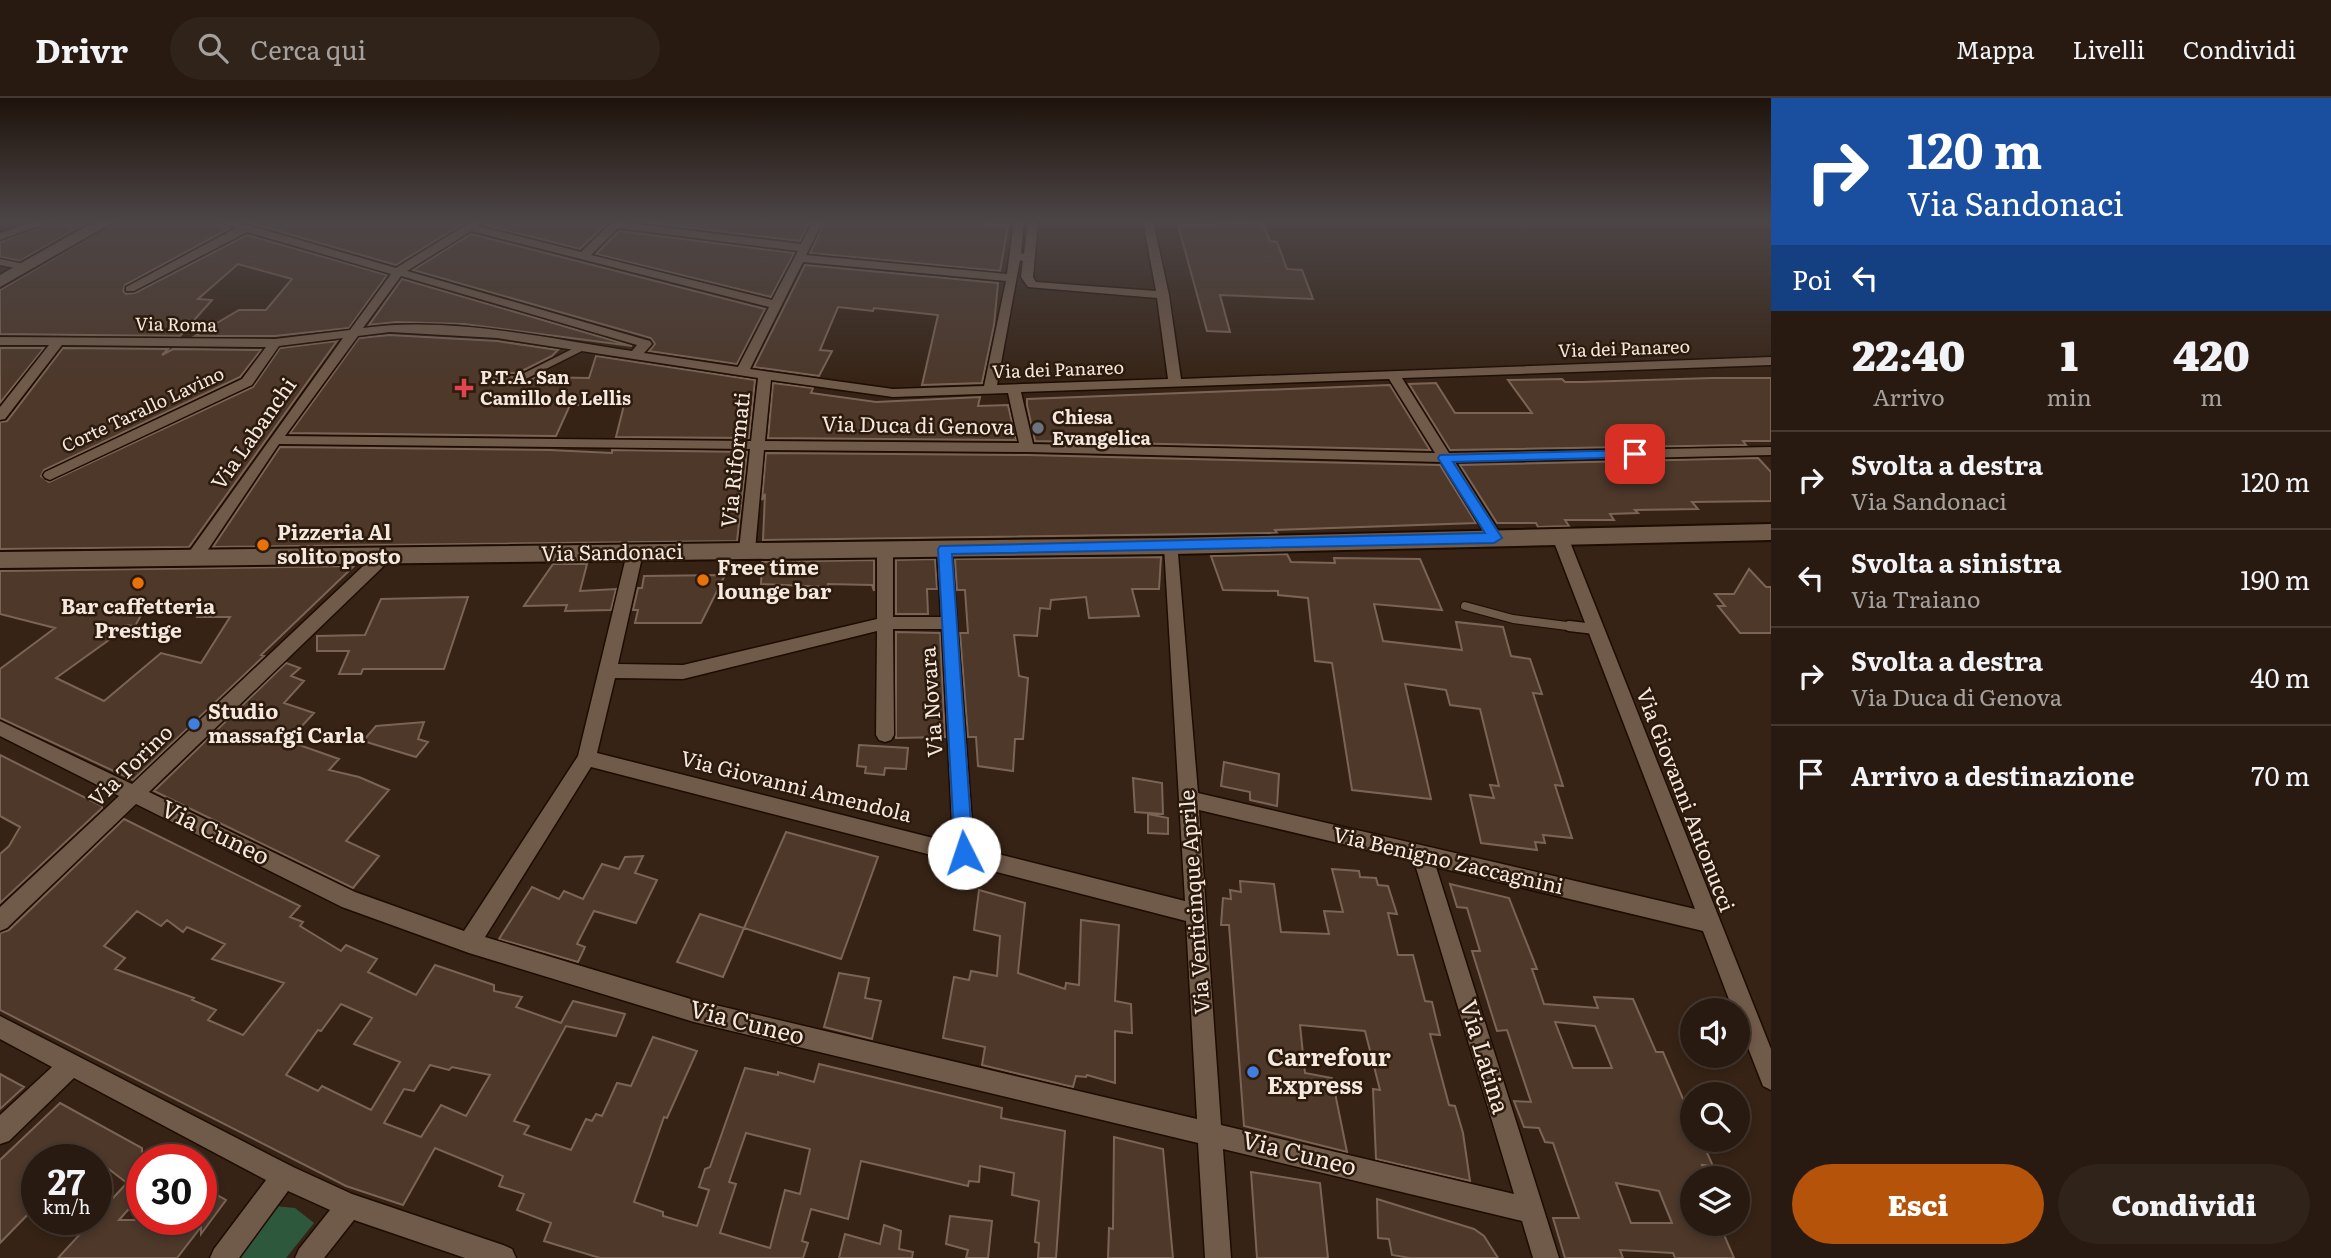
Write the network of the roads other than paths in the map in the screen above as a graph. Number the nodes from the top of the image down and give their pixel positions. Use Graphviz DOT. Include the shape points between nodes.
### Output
graph roads {
  1 [pos="156,275"];
  2 [pos="396,275"];
  3 [pos="409,275"];
  4 [pos="658,275"];
  5 [pos="791,275"];
  6 [pos="988,275"];
  7 [pos="1027,275"];
  8 [pos="1159,275"];
  9 [pos="1012,278"];
  10 [pos="130,289"];
  11 [pos="1163,295"];
  12 [pos="776,305"];
  13 [pos="351,335"];
  14 [pos="0,341"];
  15 [pos="59,341"];
  16 [pos="275,343"];
  17 [pos="583,348"];
  18 [pos="634,356"];
  19 [pos="1771,361"];
  20 [pos="743,372"];
  21 [pos="765,375"];
  22 [pos="1393,375"];
  23 [pos="491,378"];
  24 [pos="1175,383"];
  25 [pos="990,389"];
  26 [pos="1014,389"];
  27 [pos="0,416"];
  28 [pos="275,440"];
  29 [pos="759,445"];
  30 [pos="1027,449"];
  31 [pos="1771,452"];
  32 [pos="1444,458"];
  33 [pos="50,475"];
  34 [pos="1771,532"];
  35 [pos="1560,537"];
  36 [pos="1494,538"];
  37 [pos="1172,546"];
  38 [pos="945,549"];
  39 [pos="747,550"];
  40 [pos="885,550"];
  41 [pos="635,553"];
  42 [pos="384,556"];
  43 [pos="193,559"];
  44 [pos="0,560"];
  45 [pos="1465,606"];
  46 [pos="885,623"];
  47 [pos="950,623"];
  48 [pos="1595,629"];
  49 [pos="607,671"];
  50 [pos="0,728"];
  51 [pos="885,735"];
  52 [pos="587,758"];
  53 [pos="134,793"];
  54 [pos="1188,799"];
  55 [pos="964,853"];
  56 [pos="1422,855"];
  57 [pos="1197,914"];
  58 [pos="0,922"];
  59 [pos="1708,922"];
  60 [pos="469,943"];
  61 [pos="0,1027"];
  62 [pos="71,1065"];
  63 [pos="1771,1078"];
  64 [pos="0,1132"];
  65 [pos="1211,1133"];
  66 [pos="284,1176"];
  67 [pos="349,1206"];
  68 [pos="1532,1210"];
  69 [pos="223,1258"];
  70 [pos="308,1258"];
  71 [pos="503,1258"];
  72 [pos="1218,1258"];
  73 [pos="1546,1258"];
  1 -- 10 [label="street"];
  2 -- 13 [label="street, Via Labanchi"];
  3 -- 18 [label="street" via="646,344"];
  4 -- 12 [label="street"];
  5 -- 12 [label="street"];
  6 -- 9 [label="street"];
  7 -- 11 [label="street" via="1032,285"];
  8 -- 11 [label="street"];
  9 -- 25 [label="street"];
  11 -- 24 [label="street"];
  12 -- 20 [label="street"];
  13 -- 16 [label="street, Via Roma"];
  13 -- 17 [label="street, Via dei Panareo" via="390,328 496,334"];
  13 -- 28 [label="street, Via Labanchi"];
  14 -- 15 [label="street, Via Roma"];
  15 -- 16 [label="street, Via Roma"];
  15 -- 27 [label="street"];
  16 -- 33 [label="street, Corte Tarallo Lavino" via="247,382"];
  17 -- 18 [label="street, Via dei Panareo"];
  17 -- 23 [label="lane" via="519,379"];
  18 -- 20 [label="street, Via dei Panareo"];
  19 -- 22 [label="street, Via dei Panareo"];
  20 -- 21 [label="street, Via dei Panareo"];
  21 -- 25 [label="street, Via dei Panareo" via="893,393"];
  21 -- 29 [label="street, Via Riformati"];
  22 -- 24 [label="street, Via dei Panareo"];
  22 -- 32 [label="street"];
  24 -- 26 [label="street, Via dei Panareo"];
  25 -- 26 [label="street, Via dei Panareo"];
  26 -- 30 [label="street"];
  28 -- 29 [label="street, Via Duca di Genova"];
  28 -- 43 [label="street, Via Labanchi"];
  29 -- 30 [label="street, Via Duca di Genova"];
  29 -- 39 [label="street, Via Riformati"];
  30 -- 32 [label="street, Via Duca di Genova"];
  31 -- 32 [label="street, Via Duca di Genova"];
  32 -- 36 [label="street"];
  34 -- 35 [label="main road, Via Sandonaci"];
  35 -- 36 [label="main road, Via Sandonaci"];
  35 -- 48 [label="street, Via Giovanni Antonucci"];
  36 -- 37 [label="main road, Via Sandonaci"];
  37 -- 38 [label="main road, Via Sandonaci"];
  37 -- 54 [label="street, Via Venticinque Aprile"];
  38 -- 40 [label="main road, Via Sandonaci"];
  38 -- 47 [label="street, Via Novara"];
  39 -- 40 [label="main road, Via Sandonaci"];
  39 -- 41 [label="main road, Via Sandonaci"];
  40 -- 46 [label="street"];
  41 -- 42 [label="main road, Via Sandonaci"];
  41 -- 49 [label="street"];
  42 -- 43 [label="main road, Via Sandonaci"];
  42 -- 53 [label="street, Via Torino"];
  43 -- 44 [label="main road, Via Sandonaci"];
  45 -- 48 [label="lane" via="1513,619"];
  46 -- 47 [label="street"];
  46 -- 49 [label="street" via="683,672"];
  46 -- 51 [label="street"];
  47 -- 55 [label="street, Via Novara"];
  48 -- 59 [label="street, Via Giovanni Antonucci"];
  49 -- 52 [label="street"];
  50 -- 53 [label="street, Via Cuneo"];
  52 -- 55 [label="street, Via Giovanni Amendola"];
  52 -- 60 [label="street"];
  53 -- 58 [label="street, Via Torino"];
  53 -- 60 [label="street, Via Cuneo" via="349,900"];
  54 -- 56 [label="street, Via Benigno Zaccagnini"];
  54 -- 57 [label="street, Via Venticinque Aprile"];
  55 -- 57 [label="street, Via Giovanni Amendola"];
  56 -- 59 [label="street, Via Benigno Zaccagnini"];
  56 -- 68 [label="street, Via Latina"];
  57 -- 65 [label="street, Via Venticinque Aprile"];
  59 -- 63 [label="street, Via Giovanni Antonucci"];
  60 -- 65 [label="street, Via Cuneo" via="694,1011"];
  61 -- 62 [label="street"];
  62 -- 64 [label="street"];
  62 -- 66 [label="street"];
  65 -- 68 [label="street, Via Cuneo"];
  65 -- 72 [label="street, Via Venticinque Aprile"];
  66 -- 67 [label="street"];
  66 -- 69 [label="street"];
  67 -- 70 [label="street"];
  67 -- 71 [label="street"];
  68 -- 73 [label="street, Via Latina"];
}
